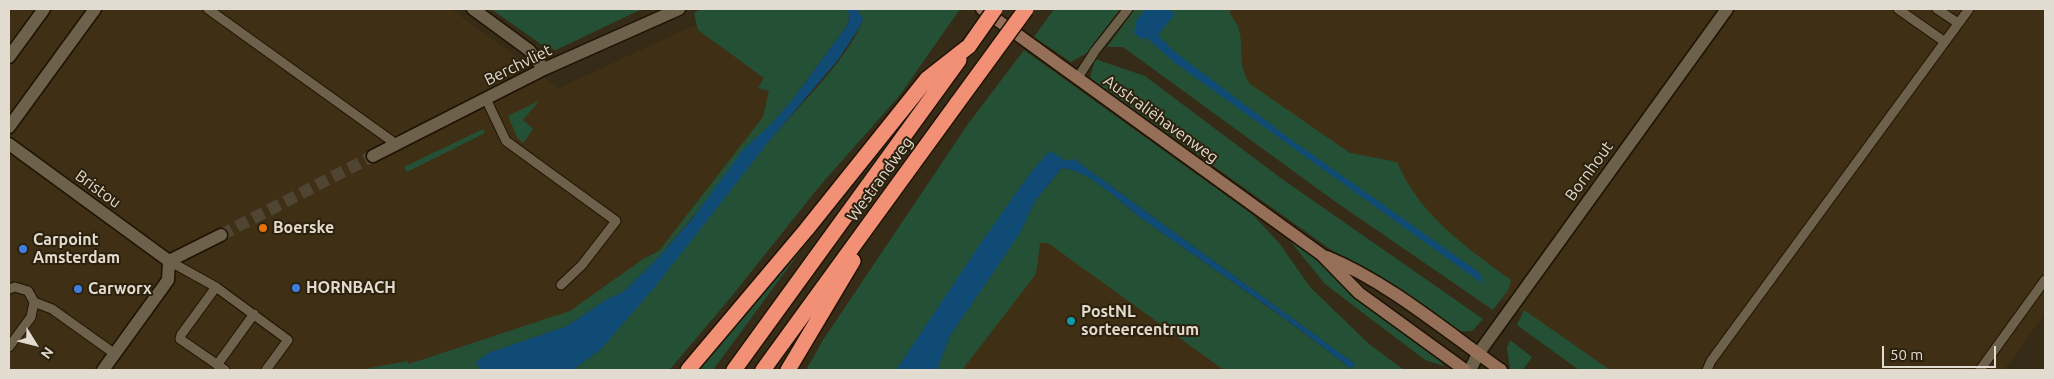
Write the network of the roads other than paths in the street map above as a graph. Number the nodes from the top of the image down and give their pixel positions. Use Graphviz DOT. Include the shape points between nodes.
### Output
graph roads {
  1 [pos="44,9"];
  2 [pos="95,9"];
  3 [pos="208,9"];
  4 [pos="473,9"];
  5 [pos="679,9"];
  6 [pos="982,9"];
  7 [pos="995,9"];
  8 [pos="1026,9"];
  9 [pos="1128,9"];
  10 [pos="1727,9"];
  11 [pos="1898,9"];
  12 [pos="1937,9"];
  13 [pos="1969,9"];
  14 [pos="1958,24"];
  15 [pos="1945,42"];
  16 [pos="9,57"];
  17 [pos="544,70"];
  18 [pos="1077,79"];
  19 [pos="933,83"];
  20 [pos="486,99"];
  21 [pos="9,127"];
  22 [pos="9,144"];
  23 [pos="396,144"];
  24 [pos="373,156"];
  25 [pos="907,172"];
  26 [pos="221,235"];
  27 [pos="1322,255"];
  28 [pos="169,262"];
  29 [pos="2045,280"];
  30 [pos="561,285"];
  31 [pos="216,287"];
  32 [pos="9,290"];
  33 [pos="34,302"];
  34 [pos="254,314"];
  35 [pos="9,347"];
  36 [pos="115,354"];
  37 [pos="1478,354"];
  38 [pos="221,368"];
  39 [pos="103,370"];
  40 [pos="266,370"];
  41 [pos="688,370"];
  42 [pos="734,370"];
  43 [pos="763,370"];
  44 [pos="788,370"];
  45 [pos="1465,370"];
  46 [pos="1470,370"];
  47 [pos="1501,370"];
  48 [pos="1707,370"];
  49 [pos="1980,370"];
  1 -- 16 [label="street"];
  2 -- 21 [label="street"];
  3 -- 23 [label="lane"];
  4 -- 17 [label="street" via="529,50"];
  5 -- 17 [label="street, Berchvliet"];
  6 -- 18 [label="street, Australiëhavenweg"];
  7 -- 19 [label="highway, bridge" via="969,46"];
  8 -- 25 [label="highway, Westrandweg, bridge"];
  9 -- 18 [label="lane"];
  10 -- 37 [label="street, Bornhout"];
  11 -- 15 [label="lane"];
  12 -- 14 [label="lane"];
  13 -- 14 [label="lane"];
  14 -- 15 [label="lane"];
  15 -- 48 [label="lane"];
  17 -- 20 [label="street, Berchvliet"];
  18 -- 27 [label="street, Australiëhavenweg"];
  19 -- 41 [label="highway"];
  19 -- 42 [label="highway, Westrandweg"];
  20 -- 23 [label="street, Berchvliet"];
  20 -- 30 [label="lane" via="506,140 616,221 582,265"];
  22 -- 28 [label="street, Bristou"];
  23 -- 24 [label="street, Berchvliet"];
  25 -- 43 [label="highway, Westrandweg"];
  25 -- 44 [label="highway"];
  26 -- 28 [label="street"];
  27 -- 37 [label="street, Australiëhavenweg" via="1366,276"];
  27 -- 45 [label="street, Australiëhavenweg" via="1360,293"];
  28 -- 31 [label="lane"];
  28 -- 36 [label="street" via="168,280"];
  29 -- 49 [label="lane"];
  31 -- 34 [label="lane"];
  31 -- 38 [label="lane" via="180,339"];
  32 -- 33 [label="lane" via="15,287 28,291"];
  33 -- 35 [label="lane" via="31,317"];
  33 -- 36 [label="lane" via="52,309"];
  34 -- 38 [label="lane"];
  34 -- 40 [label="lane" via="288,340"];
  36 -- 39 [label="street"];
  37 -- 46 [label="street, Bornhout"];
  37 -- 47 [label="street, Australiëhavenweg"];
}
